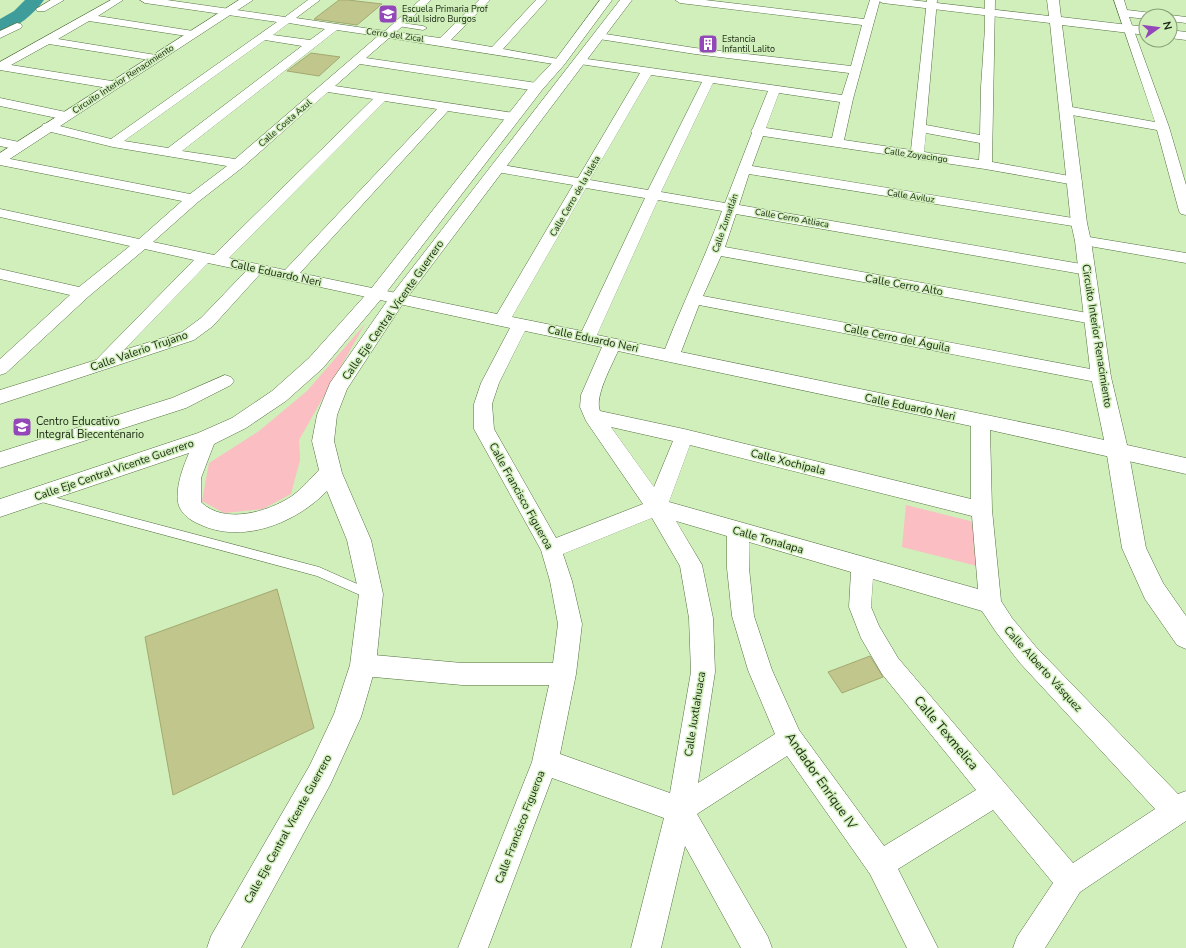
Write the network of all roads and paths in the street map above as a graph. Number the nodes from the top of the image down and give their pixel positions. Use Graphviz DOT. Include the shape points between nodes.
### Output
graph roads {
  1 [pos="59,0"];
  2 [pos="118,0"];
  3 [pos="145,0"];
  4 [pos="247,0"];
  5 [pos="315,0"];
  6 [pos="426,0"];
  7 [pos="485,0"];
  8 [pos="542,0"];
  9 [pos="606,0"];
  10 [pos="626,0"];
  11 [pos="680,0"];
  12 [pos="875,0"];
  13 [pos="883,0"];
  14 [pos="990,0"];
  15 [pos="1053,0"];
  16 [pos="1119,0"];
  17 [pos="932,3"];
  18 [pos="190,7"];
  19 [pos="41,9"];
  20 [pos="230,12"];
  21 [pos="991,13"];
  22 [pos="1123,13"];
  23 [pos="178,14"];
  24 [pos="1138,15"];
  25 [pos="87,17"];
  26 [pos="287,20"];
  27 [pos="1055,20"];
  28 [pos="166,21"];
  29 [pos="398,24"];
  30 [pos="868,24"];
  31 [pos="17,26"];
  32 [pos="334,27"];
  33 [pos="155,28"];
  34 [pos="423,28"];
  35 [pos="1128,29"];
  36 [pos="1138,30"];
  37 [pos="193,34"];
  38 [pos="386,34"];
  39 [pos="0,35"];
  40 [pos="599,36"];
  41 [pos="264,37"];
  42 [pos="47,40"];
  43 [pos="443,42"];
  44 [pos="311,44"];
  45 [pos="495,51"];
  46 [pos="156,58"];
  47 [pos="356,60"];
  48 [pos="570,61"];
  49 [pos="0,67"];
  50 [pos="855,70"];
  51 [pos="647,71"];
  52 [pos="708,80"];
  53 [pos="114,85"];
  54 [pos="538,87"];
  55 [pos="325,88"];
  56 [pos="775,89"];
  57 [pos="382,97"];
  58 [pos="846,99"];
  59 [pos="0,102"];
  60 [pos="446,106"];
  61 [pos="1066,110"];
  62 [pos="66,116"];
  63 [pos="514,117"];
  64 [pos="48,127"];
  65 [pos="1163,127"];
  66 [pos="919,128"];
  67 [pos="757,131"];
  68 [pos="987,140"];
  69 [pos="0,142"];
  70 [pos="113,143"];
  71 [pos="837,144"];
  72 [pos="19,146"];
  73 [pos="172,152"];
  74 [pos="917,156"];
  75 [pos="0,160"];
  76 [pos="238,164"];
  77 [pos="985,165"];
  78 [pos="497,168"];
  79 [pos="744,169"];
  80 [pos="1075,181"];
  81 [pos="584,182"];
  82 [pos="653,195"];
  83 [pos="193,199"];
  84 [pos="730,208"];
  85 [pos="1186,211"];
  86 [pos="0,213"];
  87 [pos="1079,223"];
  88 [pos="1083,242"];
  89 [pos="142,244"];
  90 [pos="716,250"];
  91 [pos="1186,258"];
  92 [pos="211,259"];
  93 [pos="256,269"];
  94 [pos="1086,270"];
  95 [pos="8,276"];
  96 [pos="288,276"];
  97 [pos="0,288"];
  98 [pos="82,293"];
  99 [pos="376,294"];
  100 [pos="398,298"];
  101 [pos="693,299"];
  102 [pos="1093,319"];
  103 [pos="511,322"];
  104 [pos="587,338"];
  105 [pos="612,343"];
  106 [pos="671,356"];
  107 [pos="100,364"];
  108 [pos="0,369"];
  109 [pos="1101,377"];
  110 [pos="225,381"];
  111 [pos="0,397"];
  112 [pos="593,416"];
  113 [pos="980,422"];
  114 [pos="684,436"];
  115 [pos="205,439"];
  116 [pos="1117,449"];
  117 [pos="0,460"];
  118 [pos="1186,466"];
  119 [pos="331,473"];
  120 [pos="37,497"];
  121 [pos="657,507"];
  122 [pos="0,508"];
  123 [pos="982,510"];
  124 [pos="738,531"];
  125 [pos="551,549"];
  126 [pos="862,566"];
  127 [pos="371,594"];
  128 [pos="990,603"];
  129 [pos="1186,637"];
  130 [pos="364,665"];
  131 [pos="564,674"];
  132 [pos="790,739"];
  133 [pos="545,762"];
  134 [pos="996,793"];
  135 [pos="1181,807"];
  136 [pos="680,810"];
  137 [pos="880,864"];
  138 [pos="1070,882"];
  139 [pos="650,947"];
  140 [pos="223,948"];
  141 [pos="473,948"];
  142 [pos="757,948"];
  143 [pos="923,948"];
  144 [pos="1028,948"];
  1 -- 19 [label="street"];
  2 -- 25 [label="street"];
  3 -- 18 [label="street, Cerro del Zical"];
  4 -- 20 [label="main road, Circuito Interior Renacimiento"];
  5 -- 26 [label="street"];
  6 -- 29 [label="street, Calle Costa Azul"];
  7 -- 43 [label="street"];
  8 -- 45 [label="street"];
  9 -- 48 [label="main road, Calle Eje Central Vicente Guerrero"];
  10 -- 40 [label="main road, Calle Eje Central Vicente Guerrero"];
  11 -- 30 [label="street"];
  12 -- 30 [label="street"];
  13 -- 17 [label="main road"];
  14 -- 21 [label="street"];
  15 -- 27 [label="main road, Circuito Interior Renacimiento"];
  16 -- 22 [label="street"];
  17 -- 21 [label="main road"];
  17 -- 66 [label="street"];
  18 -- 20 [label="street, Cerro del Zical"];
  18 -- 23 [label="street"];
  20 -- 26 [label="street, Cerro del Zical"];
  20 -- 37 [label="main road, Circuito Interior Renacimiento"];
  21 -- 27 [label="main road"];
  21 -- 68 [label="street" via="986,78"];
  22 -- 24 [label="street"];
  22 -- 35 [label="street"];
  25 -- 33 [label="street"];
  25 -- 42 [label="street"];
  26 -- 32 [label="street, Cerro del Zical"];
  26 -- 41 [label="street"];
  27 -- 35 [label="main road"];
  27 -- 61 [label="main road, Circuito Interior Renacimiento"];
  28 -- 33 [label="street"];
  29 -- 34 [label="street"];
  29 -- 38 [label="street, Calle Costa Azul"];
  30 -- 50 [label="street"];
  31 -- 39 [label="street"];
  32 -- 38 [label="street, Cerro del Zical"];
  32 -- 44 [label="street"];
  33 -- 37 [label="street"];
  35 -- 36 [label="main road"];
  35 -- 65 [label="street"];
  37 -- 46 [label="main road, Circuito Interior Renacimiento"];
  38 -- 43 [label="street, Cerro del Zical"];
  38 -- 47 [label="street, Calle Costa Azul"];
  40 -- 48 [label="main road, Calle Eje Central Vicente Guerrero"];
  40 -- 50 [label="street" via="628,42"];
  41 -- 44 [label="street"];
  41 -- 70 [label="street"];
  42 -- 46 [label="street"];
  42 -- 49 [label="street"];
  43 -- 45 [label="street, Cerro del Zical"];
  44 -- 73 [label="street"];
  45 -- 48 [label="street, Cerro del Zical"];
  46 -- 53 [label="main road, Circuito Interior Renacimiento"];
  47 -- 54 [label="street"];
  47 -- 55 [label="street, Calle Costa Azul"];
  48 -- 51 [label="street, Cerro del Zical"];
  48 -- 54 [label="main road, Calle Eje Central Vicente Guerrero"];
  48 -- 78 [label="main road, Calle Eje Central Vicente Guerrero"];
  49 -- 53 [label="street"];
  50 -- 58 [label="street"];
  51 -- 52 [label="street, Cerro del Zical"];
  51 -- 81 [label="street, Calle Cerro de la Isleta"];
  52 -- 56 [label="street, Cerro del Zical"];
  52 -- 82 [label="street"];
  53 -- 62 [label="main road, Circuito Interior Renacimiento"];
  54 -- 63 [label="main road, Calle Eje Central Vicente Guerrero"];
  55 -- 57 [label="street"];
  55 -- 76 [label="street, Calle Costa Azul"];
  56 -- 58 [label="street, Cerro del Zical"];
  56 -- 67 [label="street, Calle Zumatlán"];
  57 -- 60 [label="street"];
  57 -- 92 [label="street"];
  58 -- 71 [label="street"];
  59 -- 62 [label="street"];
  60 -- 63 [label="street"];
  60 -- 96 [label="street"];
  61 -- 65 [label="street"];
  61 -- 80 [label="main road, Circuito Interior Renacimiento"];
  62 -- 64 [label="main road, Circuito Interior Renacimiento"];
  63 -- 99 [label="main road, Calle Eje Central Vicente Guerrero"];
  64 -- 70 [label="street"];
  64 -- 72 [label="main road, Circuito Interior Renacimiento"];
  65 -- 85 [label="street"];
  66 -- 68 [label="street"];
  66 -- 74 [label="street"];
  67 -- 71 [label="street, Calle Zoyacingo"];
  67 -- 79 [label="street, Calle Zumatlán"];
  68 -- 77 [label="street"];
  69 -- 72 [label="street"];
  70 -- 73 [label="street"];
  71 -- 74 [label="street, Calle Zoyacingo"];
  72 -- 75 [label="main road, Circuito Interior Renacimiento"];
  73 -- 76 [label="street"];
  74 -- 77 [label="street, Calle Zoyacingo"];
  75 -- 83 [label="street"];
  76 -- 83 [label="street, Calle Costa Azul"];
  77 -- 80 [label="street, Calle Zoyacingo"];
  78 -- 81 [label="street, Calle Cerro Atliaca"];
  78 -- 100 [label="main road, Calle Eje Central Vicente Guerrero"];
  79 -- 84 [label="street, Calle Zumatlán"];
  79 -- 87 [label="street, Calle Aviluz"];
  80 -- 87 [label="main road, Circuito Interior Renacimiento"];
  81 -- 82 [label="street, Calle Cerro Atliaca"];
  81 -- 103 [label="street, Calle Cerro de la Isleta"];
  82 -- 84 [label="street, Calle Cerro Atliaca"];
  82 -- 104 [label="street"];
  83 -- 89 [label="street, Calle Costa Azul"];
  84 -- 90 [label="street, Calle Zumatlán"];
  84 -- 94 [label="street, Calle Cerro Atliaca"];
  86 -- 89 [label="street, Calle Eduardo Neri"];
  87 -- 88 [label="main road, Circuito Interior Renacimiento"];
  88 -- 91 [label="street"];
  88 -- 94 [label="main road, Circuito Interior Renacimiento"];
  89 -- 92 [label="street, Calle Eduardo Neri"];
  89 -- 98 [label="street, Calle Costa Azul"];
  90 -- 101 [label="street, Calle Zumatlán"];
  90 -- 102 [label="street, Calle Cerro Alto"];
  92 -- 93 [label="street, Calle Eduardo Neri"];
  92 -- 107 [label="street"];
  93 -- 96 [label="street, Calle Eduardo Neri"];
  93 -- 107 [label="street, Calle Valerio Trujano" via="207,322 188,336"];
  94 -- 102 [label="main road, Circuito Interior Renacimiento"];
  95 -- 97 [label="street"];
  95 -- 98 [label="street"];
  96 -- 99 [label="street, Calle Eduardo Neri"];
  98 -- 108 [label="street, Calle Costa Azul"];
  99 -- 100 [label="street, Calle Eduardo Neri"];
  99 -- 115 [label="main road, Calle Eje Central Vicente Guerrero" via="316,363 279,396 239,423"];
  100 -- 103 [label="street, Calle Eduardo Neri"];
  100 -- 119 [label="main road, Calle Eje Central Vicente Guerrero" via="334,395 327,415 323,441"];
  101 -- 106 [label="street, Calle Zumatlán"];
  101 -- 109 [label="street, Calle Cerro del Águila"];
  102 -- 109 [label="main road, Circuito Interior Renacimiento"];
  103 -- 104 [label="street, Calle Eduardo Neri"];
  103 -- 125 [label="street, Calle Francisco Figueroa" via="483,404 484,429"];
  104 -- 105 [label="street, Calle Eduardo Neri"];
  105 -- 106 [label="street, Calle Eduardo Neri"];
  105 -- 112 [label="street, Calle Juxtlahuaca" via="590,395 589,407"];
  106 -- 113 [label="street, Calle Eduardo Neri"];
  107 -- 111 [label="street, Calle Valerio Trujano"];
  109 -- 116 [label="main road, Circuito Interior Renacimiento"];
  110 -- 117 [label="street" via="179,403"];
  112 -- 114 [label="street, Calle Xochipala"];
  112 -- 121 [label="street, Calle Juxtlahuaca"];
  113 -- 116 [label="street, Calle Eduardo Neri"];
  113 -- 123 [label="street, Calle Alberto Vásquez"];
  114 -- 121 [label="street"];
  114 -- 123 [label="street, Calle Xochipala"];
  115 -- 119 [label="main road" via="190,478 190,505 201,515 221,523 237,524 276,515 300,502"];
  115 -- 120 [label="main road, Calle Eje Central Vicente Guerrero"];
  116 -- 118 [label="street, Calle Eduardo Neri"];
  116 -- 129 [label="main road, Circuito Interior Renacimiento" via="1134,548 1154,592"];
  119 -- 127 [label="main road, Calle Eje Central Vicente Guerrero" via="359,540"];
  120 -- 122 [label="main road, Calle Eje Central Vicente Guerrero"];
  120 -- 127 [label="lane" via="319,572"];
  121 -- 124 [label="street, Calle Tonalapa"];
  121 -- 125 [label="street"];
  121 -- 136 [label="street, Calle Juxtlahuaca" via="691,565 702,618 703,672"];
  123 -- 128 [label="street, Calle Alberto Vásquez"];
  124 -- 126 [label="street, Calle Tonalapa"];
  124 -- 132 [label="street, Andador Enrique IV" via="742,616 760,670"];
  125 -- 131 [label="street, Calle Francisco Figueroa" via="570,624"];
  126 -- 128 [label="street, Calle Tonalapa"];
  126 -- 134 [label="street, Calle Texmelica" via="860,607 869,631 890,666"];
  127 -- 130 [label="main road, Calle Eje Central Vicente Guerrero"];
  128 -- 135 [label="street, Calle Alberto Vásquez" via="1028,655"];
  130 -- 131 [label="street" via="462,674"];
  130 -- 140 [label="main road, Calle Eje Central Vicente Guerrero" via="347,717 320,775"];
  131 -- 133 [label="street, Calle Francisco Figueroa"];
  132 -- 136 [label="street"];
  132 -- 137 [label="street, Andador Enrique IV"];
  133 -- 136 [label="street"];
  133 -- 141 [label="street, Calle Francisco Figueroa"];
  134 -- 137 [label="street"];
  134 -- 138 [label="street, Calle Texmelica"];
  135 -- 138 [label="street"];
  136 -- 139 [label="street, Calle Juxtlahuaca"];
  136 -- 142 [label="street"];
  137 -- 143 [label="street, Andador Enrique IV"];
  138 -- 144 [label="street"];
}
